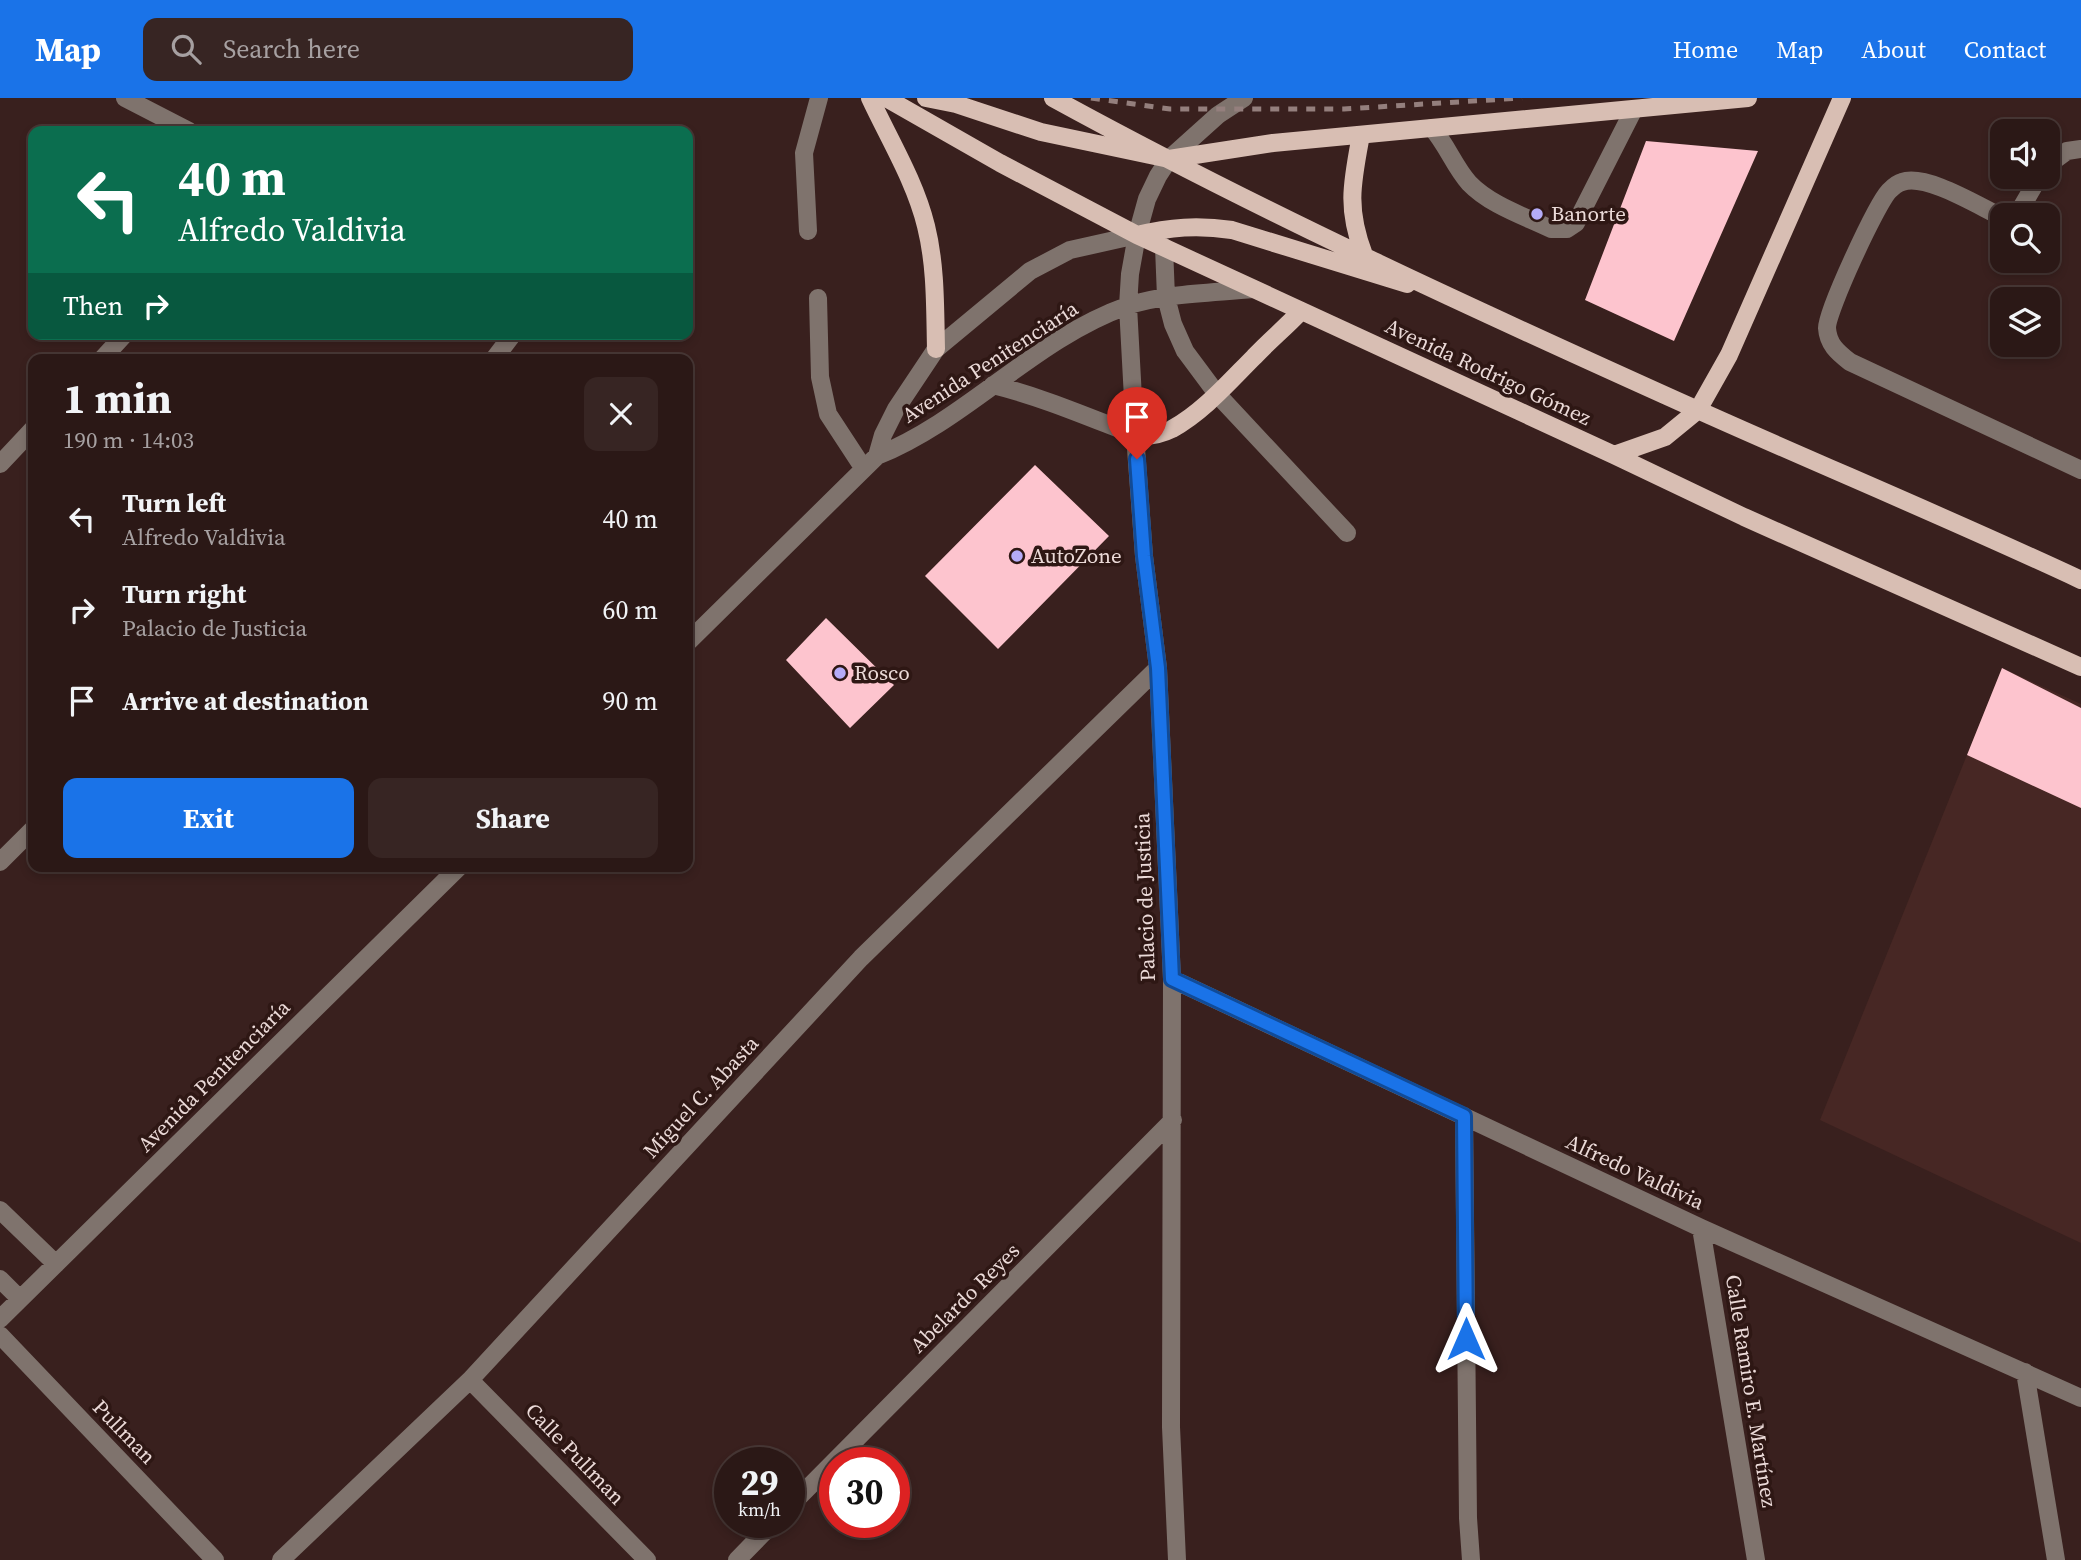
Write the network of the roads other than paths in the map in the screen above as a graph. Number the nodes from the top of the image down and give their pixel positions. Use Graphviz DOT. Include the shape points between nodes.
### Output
graph roads {
  1 [pos="125,98"];
  2 [pos="818,98"];
  3 [pos="870,98"];
  4 [pos="886,98"];
  5 [pos="926,98"];
  6 [pos="1053,98"];
  7 [pos="1244,98"];
  8 [pos="1748,98"];
  9 [pos="1842,98"];
  10 [pos="1634,109"];
  11 [pos="180,126"];
  12 [pos="1432,128"];
  13 [pos="1361,135"];
  14 [pos="2081,149"];
  15 [pos="2060,157"];
  16 [pos="1168,159"];
  17 [pos="1990,211"];
  18 [pos="808,231"];
  19 [pos="1136,235"];
  20 [pos="1164,247"];
  21 [pos="1364,255"];
  22 [pos="1430,286"];
  23 [pos="1253,289"];
  24 [pos="1166,297"];
  25 [pos="818,299"];
  26 [pos="1128,306"];
  27 [pos="1301,311"];
  28 [pos="119,340"];
  29 [pos="508,340"];
  30 [pos="936,349"];
  31 [pos="107,354"];
  32 [pos="498,354"];
  33 [pos="993,385"];
  34 [pos="1217,394"];
  35 [pos="1698,410"];
  36 [pos="28,434"];
  37 [pos="1135,435"];
  38 [pos="1614,455"];
  39 [pos="870,463"];
  40 [pos="0,464"];
  41 [pos="2081,470"];
  42 [pos="1347,533"];
  43 [pos="2081,580"];
  44 [pos="693,637"];
  45 [pos="2081,667"];
  46 [pos="1158,668"];
  47 [pos="28,834"];
  48 [pos="0,862"];
  49 [pos="454,872"];
  50 [pos="1172,979"];
  51 [pos="1464,1116"];
  52 [pos="1173,1120"];
  53 [pos="0,1210"];
  54 [pos="1701,1228"];
  55 [pos="55,1264"];
  56 [pos="0,1279"];
  57 [pos="20,1299"];
  58 [pos="0,1319"];
  59 [pos="0,1335"];
  60 [pos="2025,1372"];
  61 [pos="470,1380"];
  62 [pos="2081,1398"];
  63 [pos="805,1491"];
  64 [pos="758,1538"];
  65 [pos="215,1560"];
  66 [pos="281,1560"];
  67 [pos="647,1560"];
  68 [pos="737,1560"];
  69 [pos="1177,1560"];
  70 [pos="1471,1560"];
  71 [pos="1756,1560"];
  72 [pos="2056,1560"];
  1 -- 11 [label="street"];
  2 -- 18 [label="street" via="804,153"];
  3 -- 30 [label="main road" via="926,225 935,283"];
  4 -- 19 [label="main road, Avenida Rodrigo Gómez"];
  5 -- 16 [label="main road" via="1041,132"];
  6 -- 16 [label="main road"];
  7 -- 16 [label="street"];
  8 -- 10 [label="main road"];
  9 -- 35 [label="main road" via="1728,355"];
  10 -- 12 [label="main road"];
  10 -- 12 [label="street" via="1576,223 1560,230 1486,197 1469,183"];
  12 -- 13 [label="main road"];
  13 -- 16 [label="main road"];
  13 -- 21 [label="main road" via="1351,191"];
  14 -- 15 [label="street"];
  16 -- 19 [label="street, Palacio de Justicia" via="1147,199"];
  16 -- 21 [label="main road"];
  17 -- 41 [label="street" via="1917,180 1903,181 1890,190 1834,303 1827,324 1829,341 1850,362"];
  19 -- 20 [label="main road, Avenida Rodrigo Gómez"];
  19 -- 22 [label="main road" via="1203,226 1232,230 1391,281"];
  19 -- 26 [label="street, Palacio de Justicia"];
  19 -- 30 [label="street, Avenida Penitenciaría" via="1070,250 1030,271"];
  20 -- 23 [label="main road, Avenida Rodrigo Gómez"];
  20 -- 24 [label="street"];
  21 -- 22 [label="main road"];
  22 -- 35 [label="main road"];
  23 -- 24 [label="street, Avenida Penitenciaría"];
  23 -- 27 [label="main road, Avenida Rodrigo Gómez"];
  24 -- 26 [label="street, Avenida Penitenciaría"];
  24 -- 34 [label="street" via="1185,351"];
  25 -- 39 [label="street" via="820,377 828,414"];
  26 -- 33 [label="street, Avenida Penitenciaría" via="1093,320"];
  26 -- 37 [label="street, Palacio de Justicia"];
  27 -- 34 [label="main road"];
  27 -- 38 [label="main road, Avenida Rodrigo Gómez"];
  28 -- 31 [label="street"];
  29 -- 32 [label="street"];
  30 -- 39 [label="street, Avenida Penitenciaría" via="896,409"];
  33 -- 37 [label="street"];
  33 -- 39 [label="street, Avenida Penitenciaría" via="905,445"];
  34 -- 37 [label="main road" via="1171,429 1146,437"];
  34 -- 42 [label="street"];
  35 -- 38 [label="main road" via="1665,437"];
  35 -- 43 [label="main road"];
  36 -- 40 [label="street"];
  37 -- 46 [label="street, Palacio de Justicia"];
  38 -- 45 [label="main road, Avenida Rodrigo Gómez"];
  39 -- 44 [label="street, Avenida Penitenciaría"];
  46 -- 50 [label="street, Palacio de Justicia"];
  46 -- 61 [label="street, Miguel C. Abasta" via="861,958"];
  47 -- 48 [label="street"];
  49 -- 55 [label="street, Avenida Penitenciaría"];
  50 -- 51 [label="street, Alfredo Valdivia"];
  50 -- 52 [label="street, Palacio de Justicia"];
  51 -- 54 [label="street, Alfredo Valdivia"];
  51 -- 70 [label="street"];
  52 -- 63 [label="street, Abelardo Reyes"];
  52 -- 69 [label="street, Palacio de Justicia" via="1171,1427"];
  53 -- 55 [label="street"];
  54 -- 60 [label="street, Alfredo Valdivia"];
  54 -- 71 [label="street, Calle Ramiro E. Martínez"];
  55 -- 57 [label="street, Avenida Penitenciaría"];
  56 -- 57 [label="street"];
  57 -- 58 [label="street, Avenida Penitenciaría"];
  59 -- 65 [label="street, Pullman"];
  60 -- 62 [label="street, Alfredo Valdivia"];
  60 -- 72 [label="street"];
  61 -- 66 [label="street, Miguel C. Abasta"];
  61 -- 67 [label="street, Calle Pullman"];
  64 -- 68 [label="street"];
}
